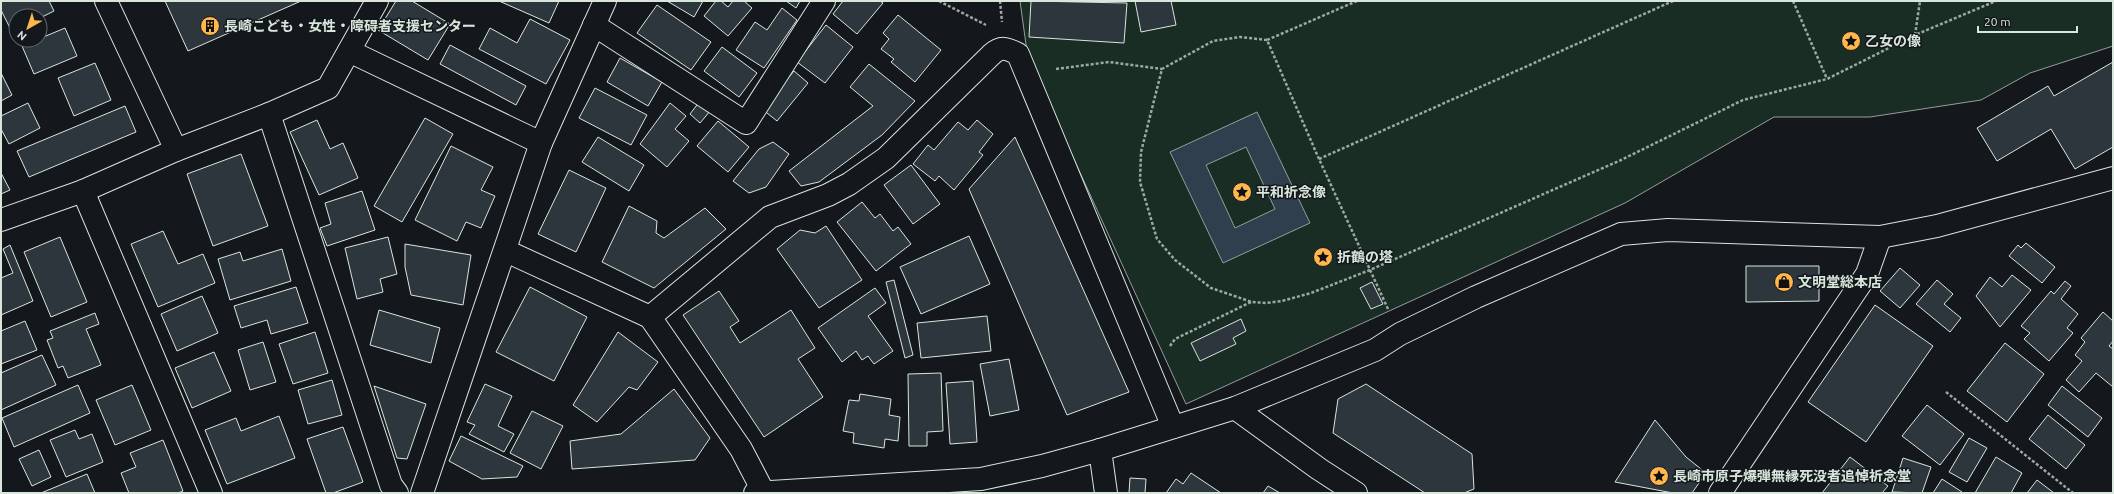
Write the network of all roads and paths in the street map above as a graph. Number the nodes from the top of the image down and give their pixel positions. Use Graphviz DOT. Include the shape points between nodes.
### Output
graph roads {
  1 [pos="106,1"];
  2 [pos="377,1"];
  3 [pos="605,1"];
  4 [pos="824,1"];
  5 [pos="939,1"];
  6 [pos="1357,1"];
  7 [pos="1672,1"];
  8 [pos="1793,1"];
  9 [pos="1920,1"];
  10 [pos="1996,1"];
  11 [pos="594,25"];
  12 [pos="991,28"];
  13 [pos="1915,35"];
  14 [pos="1267,40"];
  15 [pos="349,51"];
  16 [pos="1162,69"];
  17 [pos="1026,74"];
  18 [pos="1827,79"];
  19 [pos="269,114"];
  20 [pos="541,143"];
  21 [pos="176,150"];
  22 [pos="1319,159"];
  23 [pos="2113,178"];
  24 [pos="83,191"];
  25 [pos="1,220"];
  26 [pos="1880,237"];
  27 [pos="506,251"];
  28 [pos="1370,270"];
  29 [pos="1252,302"];
  30 [pos="650,317"];
  31 [pos="1400,334"];
  32 [pos="1144,357"];
  33 [pos="1946,392"];
  34 [pos="1235,408"];
  35 [pos="1173,426"];
  36 [pos="1100,450"];
  37 [pos="211,493"];
  38 [pos="398,493"];
  39 [pos="422,493"];
  40 [pos="761,493"];
  41 [pos="1106,493"];
  42 [pos="1356,493"];
  43 [pos="1720,493"];
  44 [pos="2073,493"];
  1 -- 21 [label="street"];
  2 -- 15 [label="street"];
  3 -- 11 [label="street"];
  4 -- 11 [label="street" via="746,122"];
  5 -- 12 [label="path"];
  6 -- 14 [label="path"];
  7 -- 22 [label="path"];
  8 -- 18 [label="path"];
  9 -- 13 [label="path"];
  10 -- 13 [label="path"];
  11 -- 20 [label="street"];
  13 -- 18 [label="path"];
  14 -- 16 [label="path" via="1240,37 1213,41"];
  14 -- 22 [label="path"];
  15 -- 19 [label="street" via="328,88"];
  15 -- 20 [label="street"];
  16 -- 17 [label="path" via="1109,62"];
  16 -- 29 [label="path" via="1141,152 1140,182 1157,239 1175,260 1211,288"];
  17 -- 30 [label="street" via="1018,54 1006,48 998,49 886,158 849,184 828,195 770,217"];
  17 -- 32 [label="street"];
  18 -- 28 [label="path" via="1743,100 1619,160"];
  19 -- 21 [label="street"];
  19 -- 38 [label="street" via="391,485"];
  20 -- 27 [label="street"];
  21 -- 24 [label="street"];
  22 -- 28 [label="path"];
  23 -- 26 [label="street" via="1937,226"];
  24 -- 25 [label="street"];
  24 -- 37 [label="street"];
  26 -- 31 [label="street" via="1668,230 1621,234 1476,296"];
  26 -- 43 [label="street" via="1867,274"];
  27 -- 30 [label="street"];
  27 -- 39 [label="street"];
  28 -- 29 [label="path" via="1311,293 1282,301"];
  28 -- 31 [label="path"];
  29 -- 32 [label="path" via="1176,339 1165,354"];
  30 -- 40 [label="street" via="741,449"];
  31 -- 34 [label="street" via="1375,350"];
  32 -- 35 [label="street"];
  33 -- 44 [label="path"];
  34 -- 35 [label="street"];
  34 -- 42 [label="street"];
  35 -- 36 [label="street"];
  36 -- 40 [label="street" via="981,479"];
  36 -- 41 [label="street"];
}
